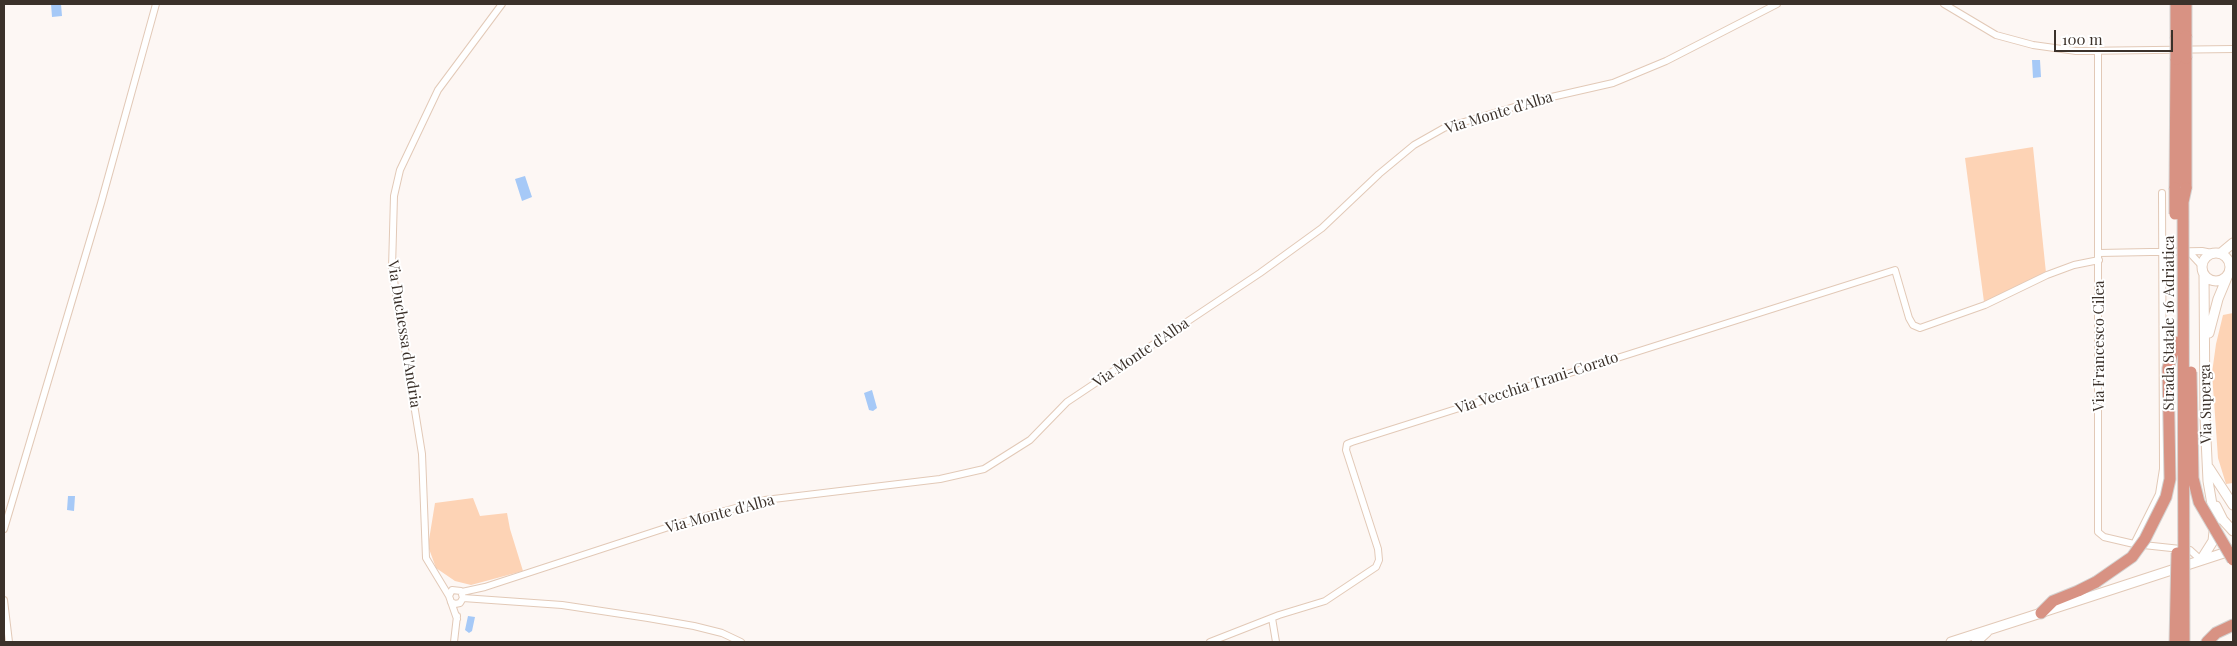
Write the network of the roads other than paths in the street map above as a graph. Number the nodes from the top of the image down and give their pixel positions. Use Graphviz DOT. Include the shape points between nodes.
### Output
graph roads {
  1 [pos="156,4"];
  2 [pos="502,4"];
  3 [pos="1777,4"];
  4 [pos="1944,4"];
  5 [pos="2176,4"];
  6 [pos="2186,4"];
  7 [pos="2181,36"];
  8 [pos="2233,49"];
  9 [pos="2098,50"];
  10 [pos="2181,188"];
  11 [pos="2162,193"];
  12 [pos="2225,249"];
  13 [pos="2162,252"];
  14 [pos="2189,252"];
  15 [pos="2099,257"];
  16 [pos="2230,269"];
  17 [pos="2203,270"];
  18 [pos="2176,342"];
  19 [pos="2206,343"];
  20 [pos="2208,466"];
  21 [pos="2212,497"];
  22 [pos="2233,505"];
  23 [pos="4,530"];
  24 [pos="2233,531"];
  25 [pos="2134,544"];
  26 [pos="2233,550"];
  27 [pos="2201,560"];
  28 [pos="2233,560"];
  29 [pos="433,572"];
  30 [pos="485,587"];
  31 [pos="454,589"];
  32 [pos="462,598"];
  33 [pos="450,599"];
  34 [pos="4,600"];
  35 [pos="493,602"];
  36 [pos="2041,613"];
  37 [pos="1272,618"];
  38 [pos="456,619"];
  39 [pos="2233,625"];
  40 [pos="1991,628"];
  41 [pos="9,642"];
  42 [pos="454,642"];
  43 [pos="741,642"];
  44 [pos="1210,642"];
  45 [pos="1276,642"];
  46 [pos="1951,642"];
  47 [pos="1976,642"];
  48 [pos="2175,642"];
  49 [pos="2184,642"];
  50 [pos="2207,642"];
  1 -- 23 [label="street"];
  2 -- 29 [label="street, Via Duchessa d'Andria" via="438,90 400,170 394,196 392,268 422,454 426,558"];
  3 -- 30 [label="street, Via Monte d'Alba" via="1666,61 1613,83 1534,101 1444,128 1378,174 1314,233 1260,273 1067,402 1030,440 984,469 940,480 765,500 684,522"];
  4 -- 9 [label="street" via="1996,35 2034,45 2076,51"];
  5 -- 7 [label="highway, Strada Statale 16 Adriatica"];
  6 -- 7 [label="highway, Strada Statale 16 Adriatica"];
  7 -- 10 [label="highway, Strada Statale 16 Adriatica, bridge"];
  8 -- 9 [label="street"];
  9 -- 15 [label="street, Via Francesco Cilea"];
  10 -- 18 [label="highway, Strada Statale 16 Adriatica, bridge"];
  10 -- 28 [label="highway, bridge" via="2188,202 2193,478 2199,502"];
  10 -- 49 [label="highway, Strada Statale 16 Adriatica, bridge"];
  11 -- 13 [label="street"];
  12 -- 14 [label="street"];
  12 -- 16 [label="street"];
  12 -- 17 [label="street" via="2205,258"];
  13 -- 14 [label="street"];
  13 -- 15 [label="street"];
  13 -- 25 [label="street" via="2163,469 2159,494"];
  14 -- 17 [label="street"];
  15 -- 25 [label="street, Via Francesco Cilea" via="2098,532 2104,537"];
  15 -- 37 [label="street, Via Vecchia Trani-Corato" via="2047,275 1985,305 1920,328 1909,318 1895,270 1352,442 1346,450 1378,549 1376,567 1325,601"];
  16 -- 17 [label="street" via="2225,278 2216,281"];
  16 -- 19 [label="street, Via Superga"];
  17 -- 19 [label="street, Via Superga"];
  18 -- 36 [label="highway, bridge" via="2168,368 2170,480 2166,497 2132,557 2096,582 2053,601"];
  18 -- 48 [label="highway, Strada Statale 16 Adriatica, bridge"];
  19 -- 20 [label="street, Via Superga"];
  20 -- 21 [label="street, Via Superga"];
  20 -- 22 [label="street, Via Superga"];
  21 -- 24 [label="street, Via Superga" via="2223,520"];
  21 -- 27 [label="street, Via Superga" via="2213,541"];
  25 -- 27 [label="street, Via Francesco Cilea" via="2190,550"];
  26 -- 27 [label="street"];
  27 -- 36 [label="street"];
  29 -- 31 [label="street"];
  29 -- 33 [label="street, Via Duchessa d'Andria"];
  30 -- 32 [label="street, Via Monte d'Alba"];
  30 -- 35 [label="street"];
  31 -- 32 [label="street"];
  31 -- 33 [label="street" via="450,591"];
  32 -- 33 [label="street" via="455,604"];
  32 -- 35 [label="street"];
  32 -- 38 [label="street, Via Duchessa d'Andria"];
  33 -- 38 [label="street, Via Duchessa d'Andria"];
  34 -- 41 [label="street"];
  35 -- 43 [label="street" via="562,605 648,618 694,626"];
  36 -- 40 [label="street"];
  37 -- 44 [label="street, Via Vecchia Trani-Corato"];
  37 -- 45 [label="street"];
  38 -- 42 [label="street, Via Duchessa d'Andria"];
  39 -- 50 [label="highway" via="2216,633"];
  40 -- 46 [label="street"];
  40 -- 47 [label="street"];
}
